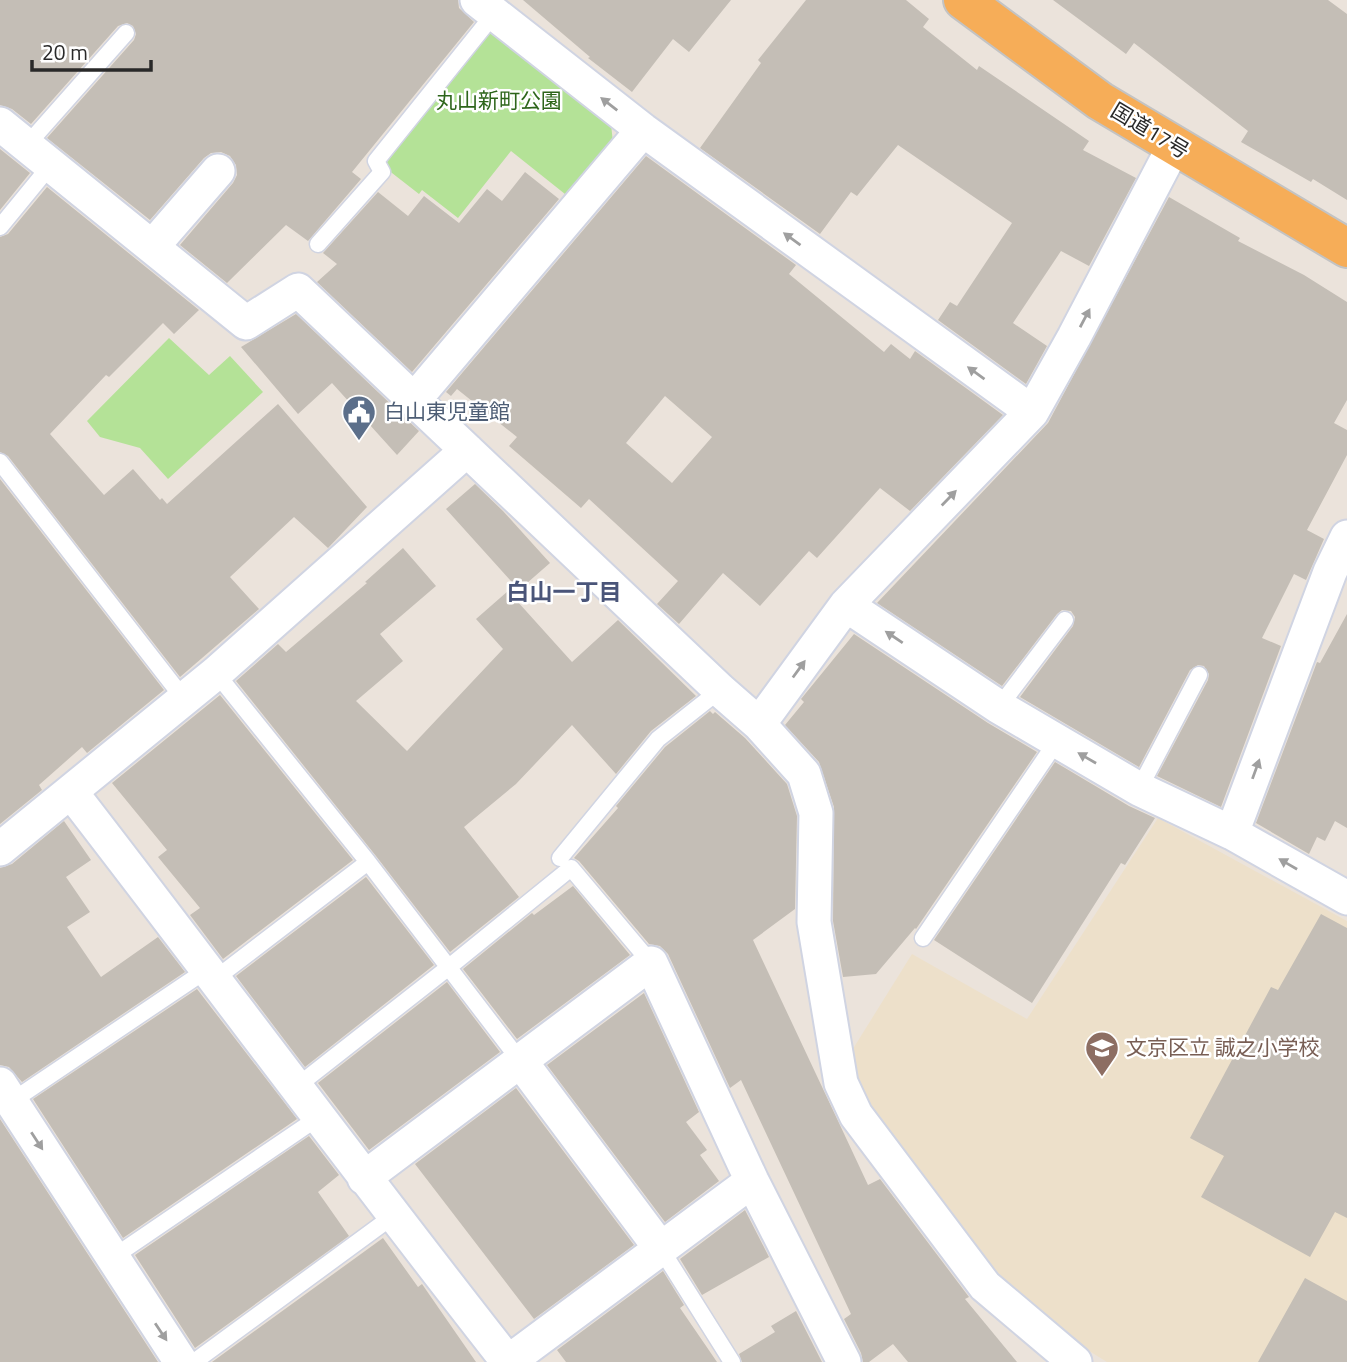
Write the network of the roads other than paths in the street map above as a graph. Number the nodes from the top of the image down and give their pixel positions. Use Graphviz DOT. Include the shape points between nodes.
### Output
graph roads {
  1 [pos="964,0"];
  2 [pos="486,7"];
  3 [pos="126,33"];
  4 [pos="0,124"];
  5 [pos="643,130"];
  6 [pos="1174,146"];
  7 [pos="38,156"];
  8 [pos="218,171"];
  9 [pos="0,227"];
  10 [pos="318,244"];
  11 [pos="152,247"];
  12 [pos="1347,248"];
  13 [pos="414,400"];
  14 [pos="1032,412"];
  15 [pos="467,450"];
  16 [pos="0,462"];
  17 [pos="1347,537"];
  18 [pos="846,605"];
  19 [pos="1065,620"];
  20 [pos="216,673"];
  21 [pos="1199,675"];
  22 [pos="720,690"];
  23 [pos="184,699"];
  24 [pos="999,707"];
  25 [pos="759,724"];
  26 [pos="1057,741"];
  27 [pos="1139,789"];
  28 [pos="71,792"];
  29 [pos="1232,833"];
  30 [pos="0,849"];
  31 [pos="560,858"];
  32 [pos="368,862"];
  33 [pos="1347,898"];
  34 [pos="923,938"];
  35 [pos="651,963"];
  36 [pos="449,967"];
  37 [pos="212,974"];
  38 [pos="521,1062"];
  39 [pos="296,1087"];
  40 [pos="6,1092"];
  41 [pos="319,1117"];
  42 [pos="364,1178"];
  43 [pos="752,1181"];
  44 [pos="393,1216"];
  45 [pos="661,1249"];
  46 [pos="112,1258"];
  47 [pos="181,1362"];
  48 [pos="194,1362"];
  49 [pos="732,1362"];
  50 [pos="844,1362"];
  51 [pos="1075,1362"];
  1 -- 6 [label="highway, 国道17号" via="1100,101"];
  5 -- 2 [label="street, one-way"];
  2 -- 10 [label="lane" via="376,161 382,172"];
  3 -- 7 [label="lane"];
  4 -- 7 [label="street"];
  5 -- 13 [label="street"];
  14 -- 5 [label="street, one-way"];
  6 -- 12 [label="highway, 国道17号"];
  14 -- 6 [label="street, one-way"];
  7 -- 9 [label="lane"];
  7 -- 11 [label="street"];
  8 -- 11 [label="street"];
  11 -- 13 [label="street" via="246,323 298,290"];
  13 -- 15 [label="street"];
  18 -- 14 [label="street, one-way"];
  15 -- 20 [label="street"];
  15 -- 22 [label="street"];
  16 -- 23 [label="lane"];
  29 -- 17 [label="street, one-way"];
  24 -- 18 [label="street, one-way"];
  25 -- 18 [label="street, one-way"];
  19 -- 24 [label="lane"];
  20 -- 23 [label="street"];
  20 -- 32 [label="lane"];
  21 -- 27 [label="lane"];
  22 -- 25 [label="street"];
  22 -- 31 [label="lane" via="657,739"];
  23 -- 28 [label="street"];
  24 -- 26 [label="street"];
  25 -- 51 [label="street" via="804,774 816,813 814,922 841,1083 856,1115 985,1286"];
  27 -- 26 [label="street, one-way"];
  26 -- 34 [label="lane"];
  27 -- 29 [label="street"];
  28 -- 30 [label="street"];
  28 -- 37 [label="street"];
  33 -- 29 [label="street, one-way"];
  32 -- 36 [label="lane"];
  32 -- 37 [label="lane"];
  35 -- 36 [label="lane" via="571,868"];
  35 -- 38 [label="street"];
  35 -- 43 [label="street"];
  36 -- 38 [label="lane"];
  36 -- 39 [label="lane"];
  37 -- 39 [label="street"];
  37 -- 40 [label="lane"];
  38 -- 42 [label="street"];
  38 -- 45 [label="street"];
  39 -- 41 [label="street"];
  40 -- 46 [label="street, one-way"];
  41 -- 42 [label="street"];
  41 -- 46 [label="lane"];
  42 -- 44 [label="street"];
  43 -- 45 [label="street"];
  43 -- 50 [label="street"];
  44 -- 45 [label="street" via="508,1362"];
  44 -- 48 [label="lane"];
  45 -- 49 [label="lane"];
  46 -- 47 [label="street, one-way"];
}
